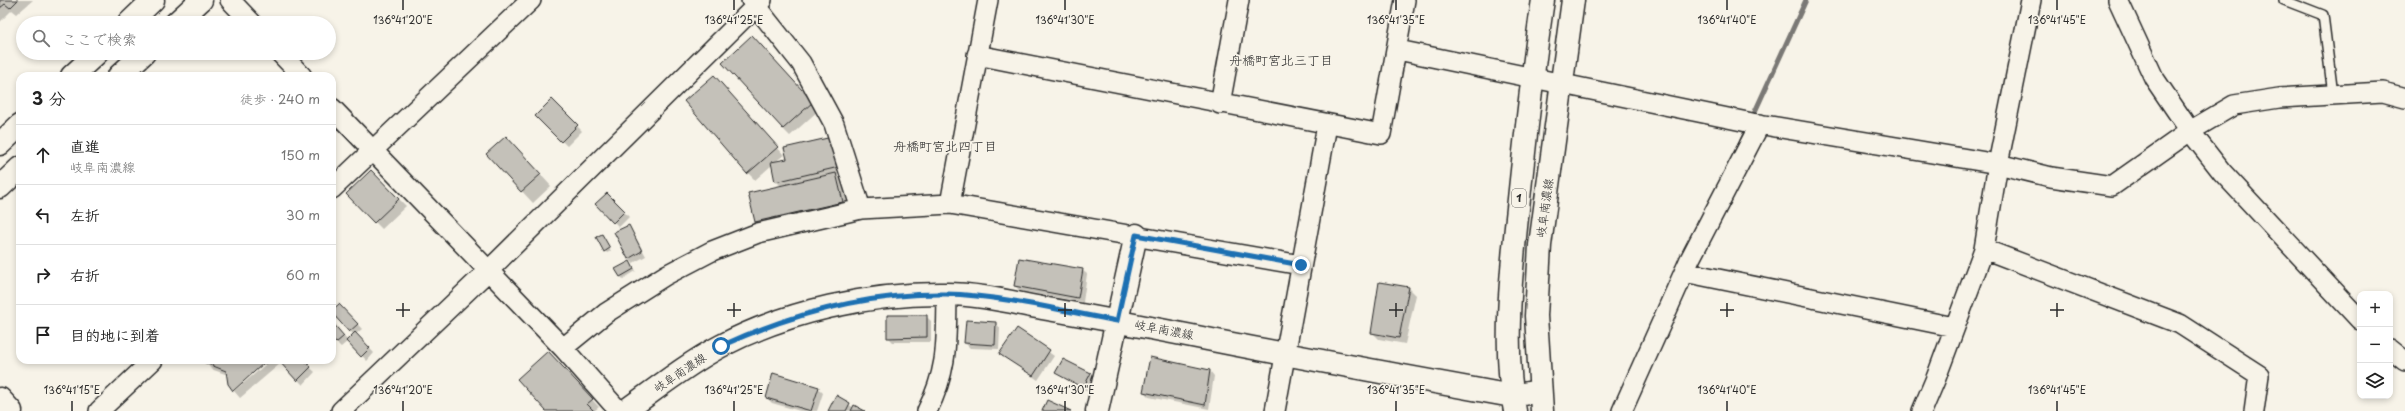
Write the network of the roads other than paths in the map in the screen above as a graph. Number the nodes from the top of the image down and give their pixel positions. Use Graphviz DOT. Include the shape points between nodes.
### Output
graph roads {
  1 [pos="153,0"];
  2 [pos="201,0"];
  3 [pos="230,0"];
  4 [pos="532,0"];
  5 [pos="988,0"];
  6 [pos="1239,0"];
  7 [pos="1405,0"];
  8 [pos="1543,0"];
  9 [pos="1573,0"];
  10 [pos="2031,0"];
  11 [pos="2118,0"];
  12 [pos="2284,0"];
  13 [pos="756,2"];
  14 [pos="136,16"];
  15 [pos="184,16"];
  16 [pos="245,16"];
  17 [pos="1398,50"];
  18 [pos="978,55"];
  19 [pos="89,60"];
  20 [pos="136,60"];
  21 [pos="287,60"];
  22 [pos="76,72"];
  23 [pos="123,72"];
  24 [pos="298,72"];
  25 [pos="1532,76"];
  26 [pos="1562,83"];
  27 [pos="2333,95"];
  28 [pos="2405,98"];
  29 [pos="1220,104"];
  30 [pos="336,112"];
  31 [pos="1756,123"];
  32 [pos="1327,125"];
  33 [pos="16,129"];
  34 [pos="2190,131"];
  35 [pos="0,144"];
  36 [pos="373,150"];
  37 [pos="1998,164"];
  38 [pos="16,172"];
  39 [pos="336,185"];
  40 [pos="0,187"];
  41 [pos="950,204"];
  42 [pos="861,209"];
  43 [pos="1136,235"];
  44 [pos="1984,249"];
  45 [pos="1301,265"];
  46 [pos="489,270"];
  47 [pos="1684,272"];
  48 [pos="947,294"];
  49 [pos="2357,317"];
  50 [pos="1117,321"];
  51 [pos="1954,328"];
  52 [pos="563,348"];
  53 [pos="2393,351"];
  54 [pos="1284,355"];
  55 [pos="2405,361"];
  56 [pos="148,364"];
  57 [pos="0,400"];
  58 [pos="1541,401"];
  59 [pos="1514,404"];
  60 [pos="11,411"];
  61 [pos="99,411"];
  62 [pos="341,411"];
  63 [pos="619,411"];
  64 [pos="625,411"];
  65 [pos="927,411"];
  66 [pos="1097,411"];
  67 [pos="1274,411"];
  68 [pos="1622,411"];
  69 [pos="1922,411"];
  70 [pos="2254,411"];
  1 -- 14 [label="main road"];
  2 -- 15 [label="main road"];
  3 -- 16 [label="street"];
  4 -- 36 [label="street"];
  5 -- 18 [label="street"];
  6 -- 29 [label="street"];
  7 -- 17 [label="street"];
  8 -- 25 [label="main road, 1"];
  9 -- 26 [label="main road, 岐阜南濃線"];
  10 -- 37 [label="street"];
  11 -- 34 [label="street" via="2154,78"];
  12 -- 27 [label="lane" via="2323,16"];
  13 -- 42 [label="street" via="801,63 834,124"];
  13 -- 46 [label="street"];
  17 -- 25 [label="street"];
  17 -- 32 [label="street" via="1381,134"];
  18 -- 29 [label="street"];
  18 -- 41 [label="street"];
  19 -- 22 [label="main road"];
  20 -- 23 [label="main road"];
  21 -- 24 [label="street"];
  25 -- 26 [label="street"];
  25 -- 59 [label="main road, 1" via="1509,318"];
  26 -- 31 [label="street"];
  26 -- 58 [label="main road, 岐阜南濃線" via="1540,252 1536,316"];
  27 -- 28 [label="street" via="2383,92"];
  27 -- 34 [label="street" via="2279,98 2234,105"];
  29 -- 32 [label="street"];
  30 -- 36 [label="street"];
  31 -- 37 [label="street"];
  31 -- 47 [label="street"];
  32 -- 45 [label="street"];
  33 -- 35 [label="main road"];
  34 -- 37 [label="street" via="2112,186 2051,177"];
  34 -- 49 [label="street" via="2222,172"];
  36 -- 39 [label="street"];
  36 -- 46 [label="street"];
  37 -- 44 [label="street"];
  38 -- 40 [label="main road"];
  41 -- 42 [label="street"];
  41 -- 43 [label="street"];
  42 -- 52 [label="street" via="758,233 712,251 666,275 606,313"];
  43 -- 45 [label="street"];
  43 -- 50 [label="main road"];
  44 -- 51 [label="street"];
  44 -- 70 [label="street" via="2180,324 2259,375"];
  45 -- 54 [label="street"];
  46 -- 52 [label="street"];
  46 -- 62 [label="street"];
  47 -- 51 [label="street"];
  47 -- 68 [label="street"];
  48 -- 50 [label="main road, 岐阜南濃線" via="991,298"];
  48 -- 64 [label="main road, 岐阜南濃線" via="912,295 840,305 761,328 721,346 688,366"];
  48 -- 65 [label="street" via="945,362 938,390"];
  50 -- 54 [label="main road, 岐阜南濃線"];
  50 -- 66 [label="main road"];
  51 -- 69 [label="street"];
  52 -- 63 [label="street"];
  53 -- 55 [label="street"];
  54 -- 59 [label="main road, 岐阜南濃線"];
  54 -- 67 [label="street"];
  56 -- 61 [label="street"];
  57 -- 60 [label="main road"];
  58 -- 59 [label="main road, 岐阜南濃線"];
}
